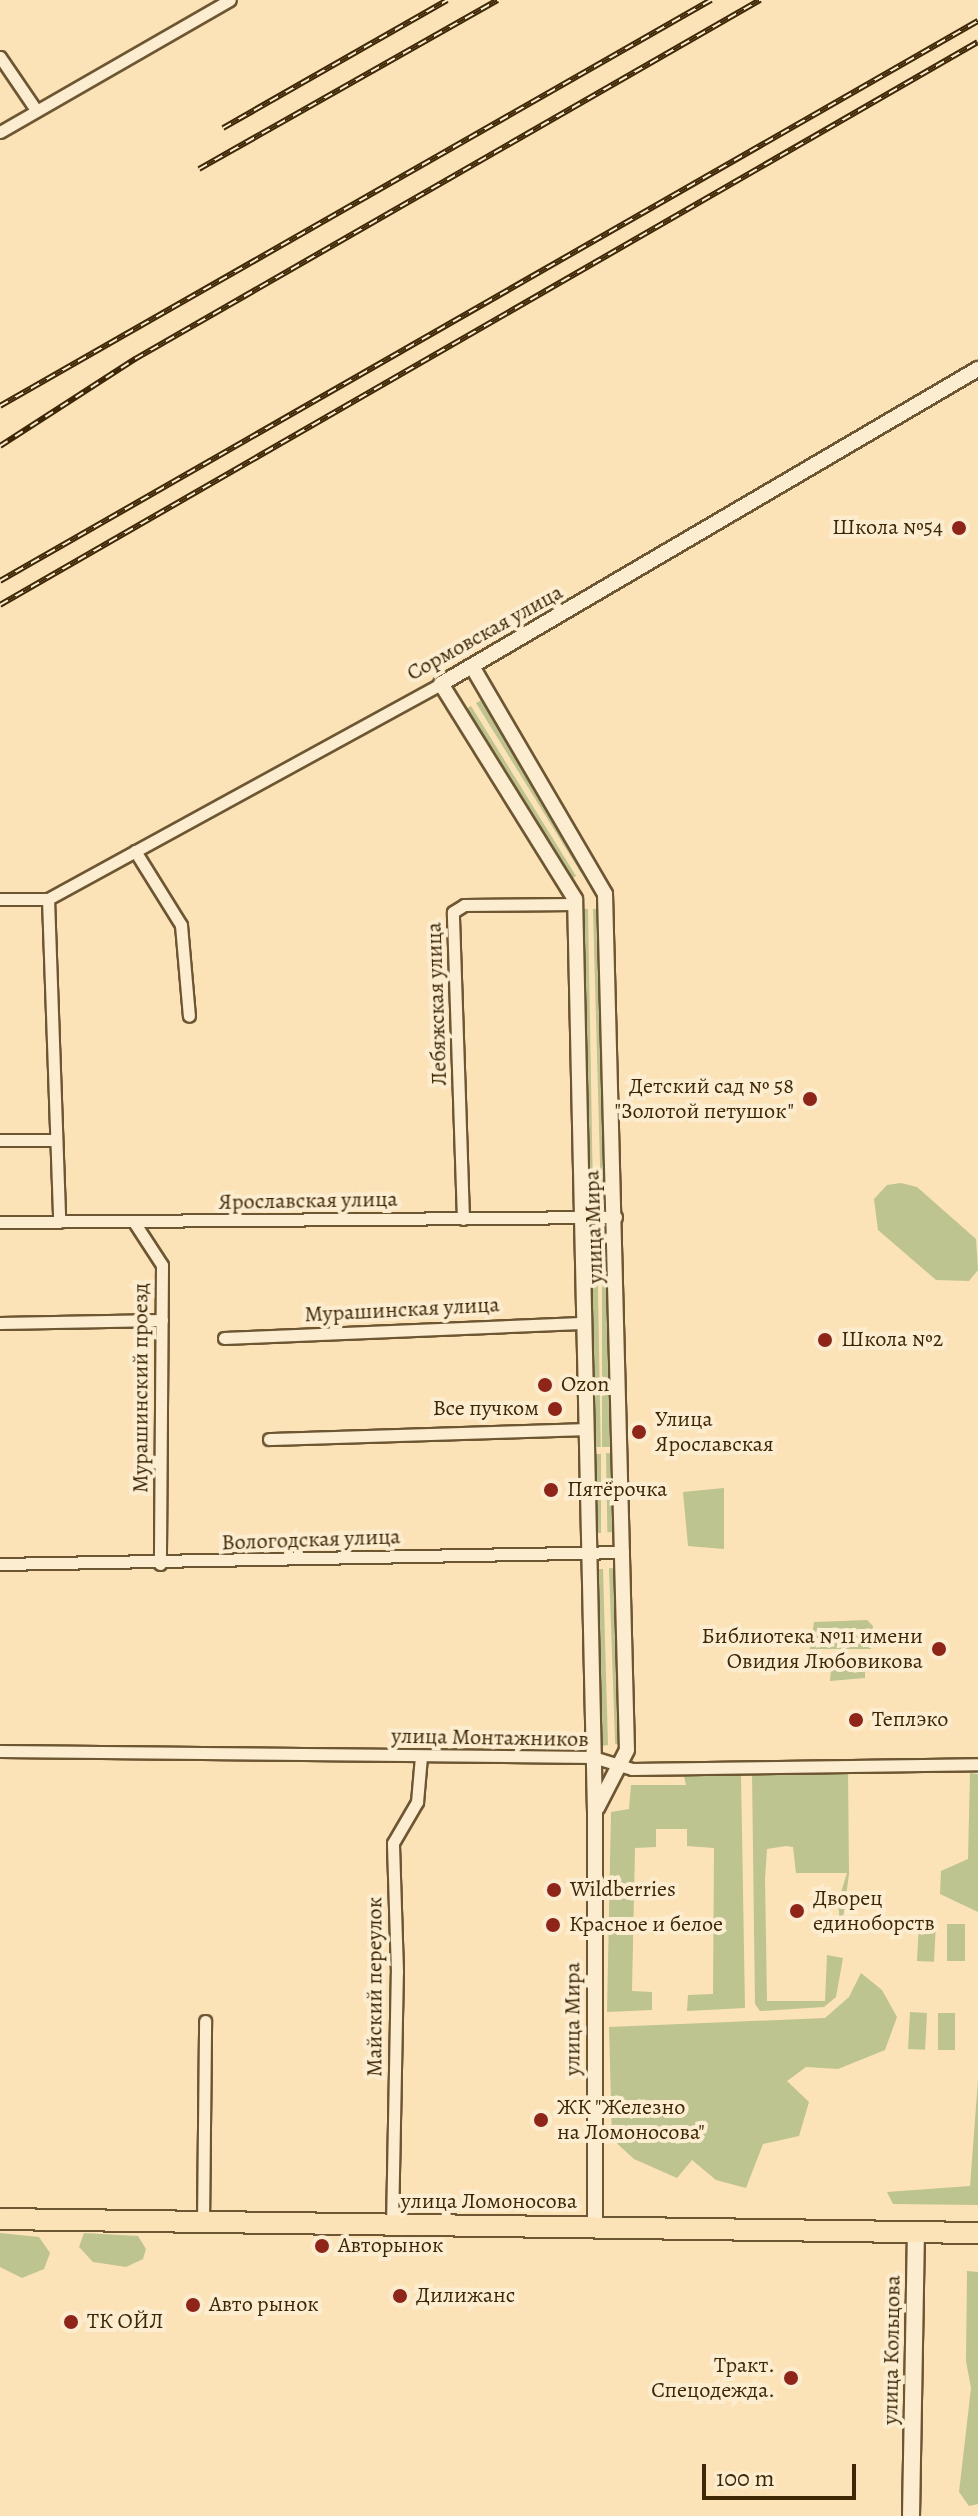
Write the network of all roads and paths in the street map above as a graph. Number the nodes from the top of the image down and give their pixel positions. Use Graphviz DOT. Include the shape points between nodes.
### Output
graph roads {
  1 [pos="230,0"];
  2 [pos="0,57"];
  3 [pos="36,110"];
  4 [pos="0,132"];
  5 [pos="978,369"];
  6 [pos="473,668"];
  7 [pos="441,684"];
  8 [pos="135,851"];
  9 [pos="0,899"];
  10 [pos="48,899"];
  11 [pos="575,904"];
  12 [pos="189,1016"];
  13 [pos="0,1140"];
  14 [pos="56,1140"];
  15 [pos="616,1217"];
  16 [pos="580,1218"];
  17 [pos="463,1219"];
  18 [pos="0,1222"];
  19 [pos="59,1222"];
  20 [pos="134,1222"];
  21 [pos="162,1320"];
  22 [pos="0,1323"];
  23 [pos="581,1323"];
  24 [pos="224,1338"];
  25 [pos="583,1429"];
  26 [pos="269,1439"];
  27 [pos="623,1552"];
  28 [pos="587,1554"];
  29 [pos="0,1564"];
  30 [pos="160,1564"];
  31 [pos="0,1751"];
  32 [pos="421,1756"];
  33 [pos="593,1757"];
  34 [pos="978,1764"];
  35 [pos="621,1768"];
  36 [pos="595,1812"];
  37 [pos="205,2021"];
  38 [pos="0,2219"];
  39 [pos="203,2223"];
  40 [pos="392,2226"];
  41 [pos="595,2226"];
  42 [pos="916,2232"];
  43 [pos="978,2233"];
  44 [pos="911,2516"];
  1 -- 3 [label="street"];
  2 -- 3 [label="street"];
  3 -- 4 [label="street"];
  5 -- 6 [label="street, Сормовская улица"];
  6 -- 7 [label="street, Сормовская улица"];
  6 -- 15 [label="street, улица Мира" via="605,894"];
  7 -- 8 [label="street, Сормовская улица"];
  7 -- 11 [label="street"];
  8 -- 10 [label="street, Сормовская улица"];
  8 -- 12 [label="street" via="181,925"];
  9 -- 10 [label="street, Сормовская улица"];
  10 -- 14 [label="street"];
  11 -- 16 [label="street, улица Мира"];
  11 -- 17 [label="street, Лебяжская улица" via="464,905 453,912"];
  13 -- 14 [label="street"];
  14 -- 19 [label="street"];
  15 -- 16 [label="street, Ярославская улица"];
  15 -- 27 [label="street, улица Мира"];
  16 -- 17 [label="street, Ярославская улица"];
  16 -- 23 [label="street, улица Мира"];
  17 -- 20 [label="street, Ярославская улица"];
  18 -- 19 [label="street, Ярославская улица"];
  19 -- 20 [label="street, Ярославская улица"];
  20 -- 21 [label="street, Мурашинский проезд" via="162,1265"];
  21 -- 22 [label="street"];
  21 -- 30 [label="street, Мурашинский проезд"];
  23 -- 24 [label="street, Мурашинская улица"];
  23 -- 25 [label="street, улица Мира"];
  25 -- 26 [label="street"];
  25 -- 28 [label="street, улица Мира"];
  27 -- 28 [label="street, Вологодская улица"];
  27 -- 35 [label="street, улица Мира" via="627,1750"];
  28 -- 30 [label="street, Вологодская улица"];
  28 -- 33 [label="street, улица Мира"];
  29 -- 30 [label="street, Вологодская улица"];
  31 -- 32 [label="street, улица Монтажников"];
  32 -- 33 [label="street, улица Монтажников"];
  32 -- 40 [label="street, Майский переулок" via="417,1802 393,1843 397,1972"];
  33 -- 35 [label="street, улица Монтажников"];
  33 -- 36 [label="street, улица Мира"];
  34 -- 35 [label="street, улица Монтажников"];
  35 -- 36 [label="street, улица Мира"];
  36 -- 41 [label="street, улица Мира"];
  37 -- 39 [label="street"];
  38 -- 39 [label="highway, улица Ломоносова"];
  39 -- 40 [label="highway, улица Ломоносова"];
  40 -- 41 [label="highway, улица Ломоносова"];
  41 -- 42 [label="highway, улица Ломоносова"];
  42 -- 43 [label="highway, улица Ломоносова"];
  42 -- 44 [label="main road, улица Кольцова"];
}
